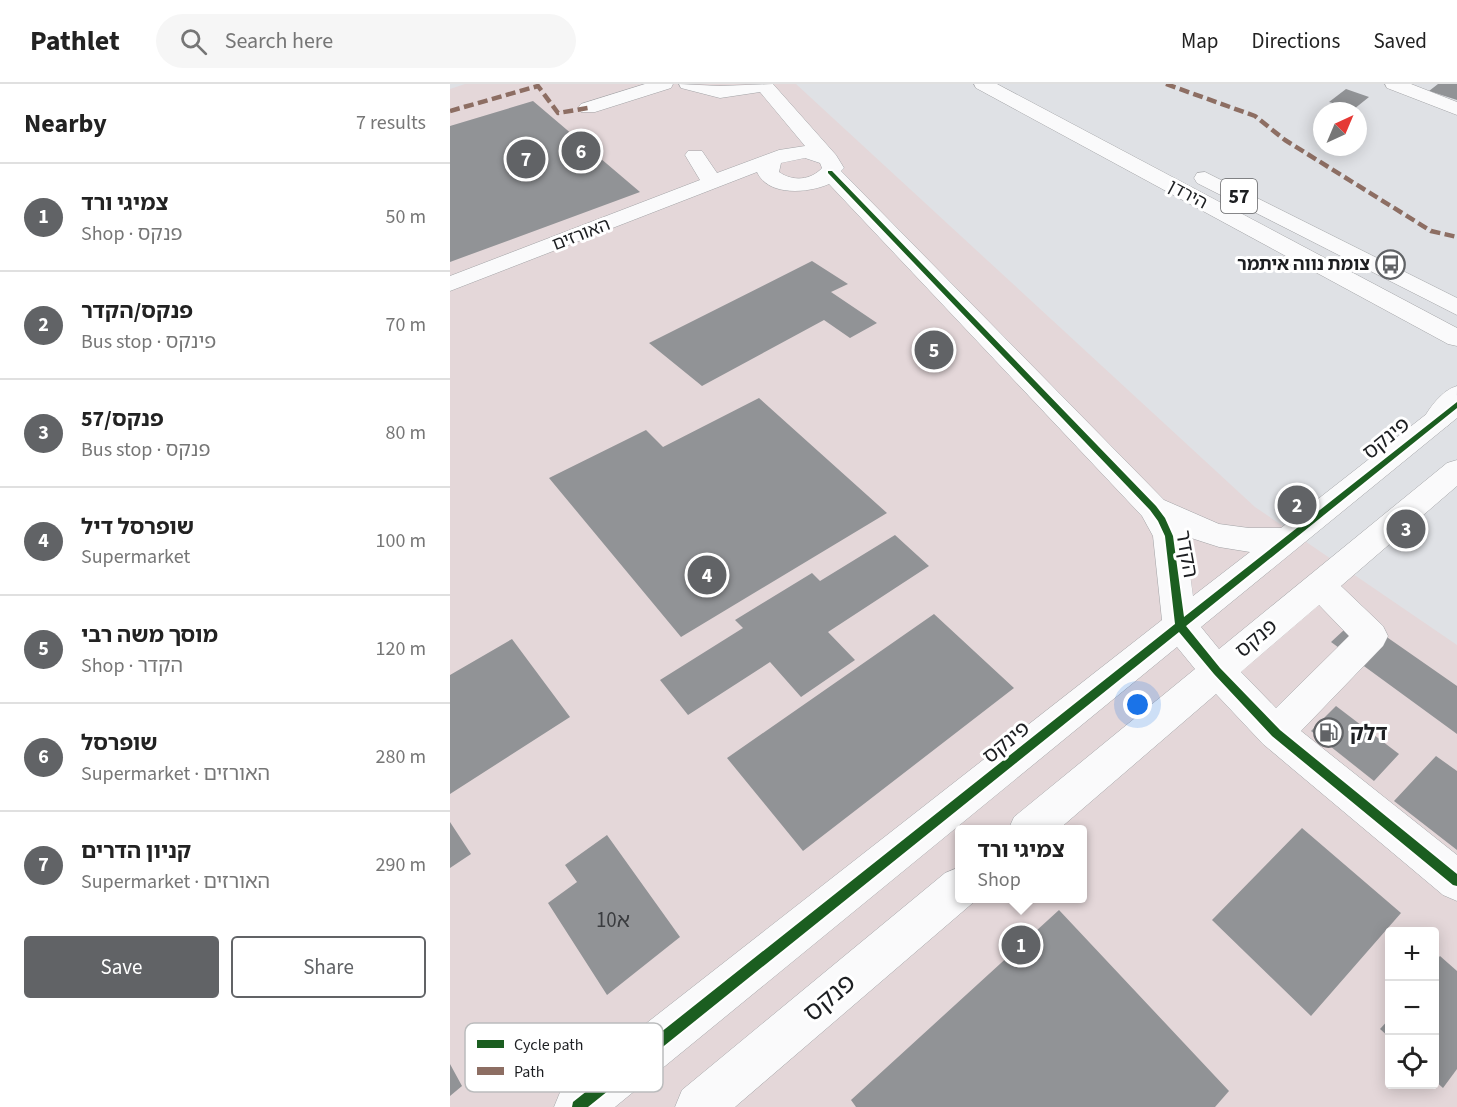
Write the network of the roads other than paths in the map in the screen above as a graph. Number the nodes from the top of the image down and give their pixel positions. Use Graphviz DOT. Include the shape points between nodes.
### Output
graph roads {
  1 [pos="663,84"];
  2 [pos="688,84"];
  3 [pos="983,84"];
  4 [pos="1021,84"];
  5 [pos="1394,84"];
  6 [pos="764,85"];
  7 [pos="588,108"];
  8 [pos="1457,109"];
  9 [pos="802,128"];
  10 [pos="695,155"];
  11 [pos="1170,160"];
  12 [pos="776,164"];
  13 [pos="827,164"];
  14 [pos="1191,171"];
  15 [pos="713,184"];
  16 [pos="450,284"];
  17 [pos="1380,298"];
  18 [pos="1457,308"];
  19 [pos="1457,338"];
  20 [pos="1457,357"];
  21 [pos="1450,406"];
  22 [pos="1457,470"];
  23 [pos="1153,508"];
  24 [pos="1289,539"];
  25 [pos="1319,585"];
  26 [pos="1180,626"];
  27 [pos="1217,671"];
  28 [pos="1276,733"];
  29 [pos="1034,825"];
  30 [pos="1457,881"];
  31 [pos="955,891"];
  32 [pos="663,1039"];
  33 [pos="597,1092"];
  34 [pos="578,1107"];
  35 [pos="699,1107"];
  1 -- 7 [label="main road"];
  2 -- 6 [label="main road" via="720,92"];
  3 -- 17 [label="main road, הירדן / 57"];
  4 -- 11 [label="main road, הירדן"];
  5 -- 8 [label="main road"];
  6 -- 9 [label="main road, הקדר"];
  9 -- 12 [label="main road"];
  9 -- 13 [label="main road, הקדר"];
  10 -- 15 [label="main road"];
  12 -- 13 [label="main road" via="806,152"];
  12 -- 13 [label="main road" via="785,184 807,184"];
  12 -- 15 [label="main road, האורזים"];
  13 -- 23 [label="main road, הקדר"];
  14 -- 18 [label="main road, הירדן / 57"];
  15 -- 16 [label="main road, האורזים"];
  17 -- 19 [label="main road, הירדן / 57"];
  17 -- 20 [label="main road" via="1431,331"];
  21 -- 24 [label="main road, פינקס"];
  22 -- 25 [label="main road, פנקס"];
  23 -- 24 [label="main road" via="1222,538"];
  23 -- 26 [label="main road, הקדר" via="1168,536"];
  24 -- 26 [label="main road, פינקס"];
  25 -- 27 [label="main road, פנקס"];
  25 -- 28 [label="main road" via="1371,636"];
  26 -- 27 [label="main road"];
  26 -- 32 [label="main road, פינקס"];
  27 -- 28 [label="main road"];
  27 -- 29 [label="main road, פנקס"];
  28 -- 30 [label="main road"];
  31 -- 35 [label="main road, פנקס"];
  33 -- 34 [label="main road, פינקס"];
}
